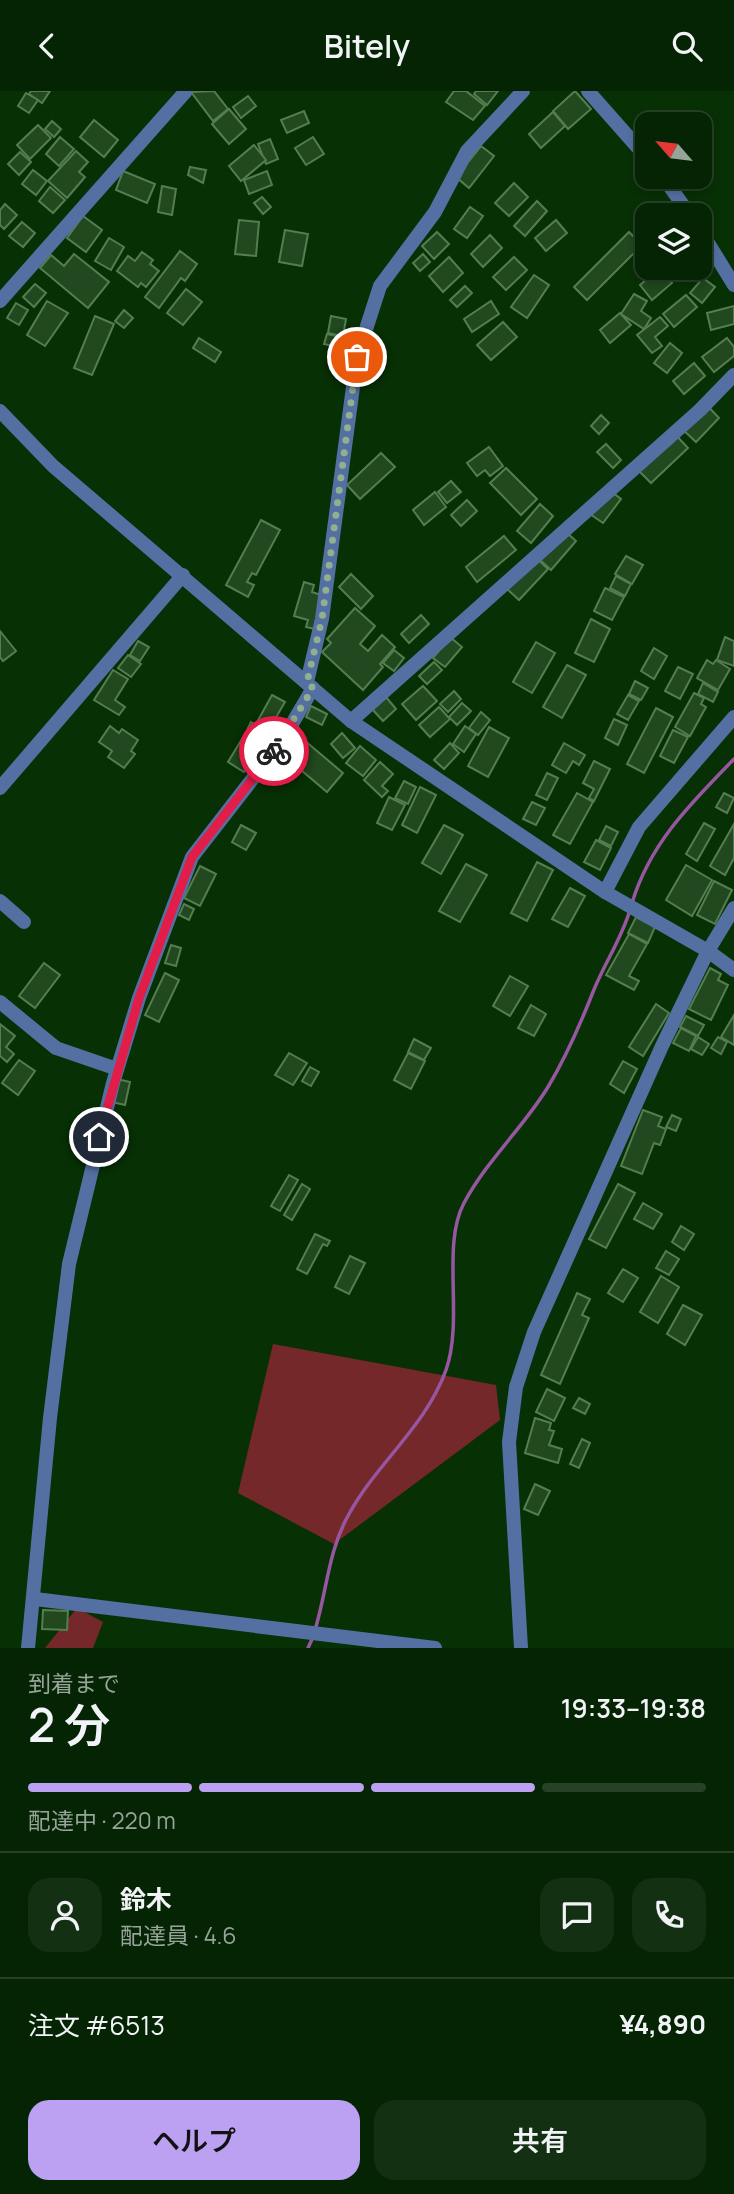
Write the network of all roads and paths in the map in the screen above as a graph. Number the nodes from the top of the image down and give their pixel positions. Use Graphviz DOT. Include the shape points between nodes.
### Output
graph roads {
  1 [pos="186,91"];
  2 [pos="523,91"];
  3 [pos="588,91"];
  4 [pos="635,144"];
  5 [pos="712,249"];
  6 [pos="734,285"];
  7 [pos="0,301"];
  8 [pos="734,375"];
  9 [pos="0,411"];
  10 [pos="183,575"];
  11 [pos="310,685"];
  12 [pos="734,717"];
  13 [pos="351,721"];
  14 [pos="0,788"];
  15 [pos="605,892"];
  16 [pos="0,901"];
  17 [pos="734,908"];
  18 [pos="24,922"];
  19 [pos="708,951"];
  20 [pos="734,970"];
  21 [pos="0,1002"];
  22 [pos="117,1069"];
  23 [pos="35,1599"];
  24 [pos="28,1648"];
  25 [pos="435,1648"];
  26 [pos="521,1648"];
  1 -- 7 [label="street"];
  2 -- 11 [label="street" via="467,151 435,212 380,286 357,357"];
  3 -- 4 [label="street"];
  5 -- 6 [label="street"];
  8 -- 13 [label="street"];
  9 -- 10 [label="street" via="53,466"];
  10 -- 11 [label="street"];
  10 -- 14 [label="street"];
  11 -- 13 [label="street"];
  11 -- 22 [label="street" via="282,741 192,857"];
  12 -- 15 [label="street" via="639,827"];
  13 -- 15 [label="street"];
  15 -- 19 [label="street"];
  16 -- 18 [label="street"];
  17 -- 19 [label="street"];
  19 -- 20 [label="street"];
  19 -- 26 [label="street" via="534,1332 516,1387 509,1442"];
  21 -- 22 [label="street" via="56,1048"];
  22 -- 23 [label="street" via="69,1264"];
  23 -- 24 [label="street"];
  23 -- 25 [label="street"];
}
